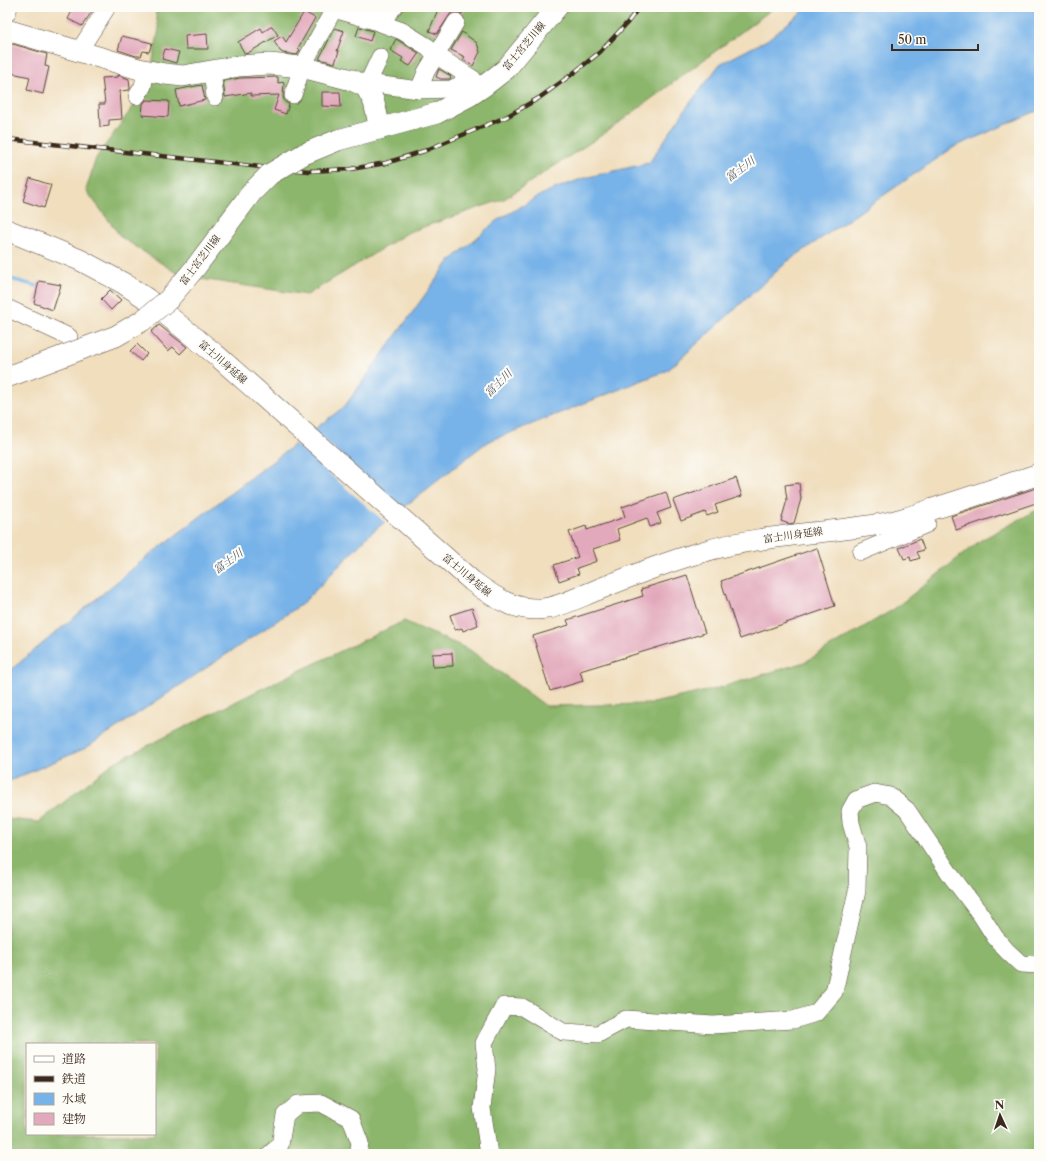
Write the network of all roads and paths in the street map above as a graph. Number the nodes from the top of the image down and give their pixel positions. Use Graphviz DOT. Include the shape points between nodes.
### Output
graph roads {
  1 [pos="9,7"];
  2 [pos="394,7"];
  3 [pos="557,7"];
  4 [pos="334,8"];
  5 [pos="106,9"];
  6 [pos="7,13"];
  7 [pos="365,18"];
  8 [pos="456,22"];
  9 [pos="7,30"];
  10 [pos="79,51"];
  11 [pos="436,55"];
  12 [pos="380,58"];
  13 [pos="302,67"];
  14 [pos="146,70"];
  15 [pos="212,70"];
  16 [pos="366,87"];
  17 [pos="419,90"];
  18 [pos="293,95"];
  19 [pos="137,96"];
  20 [pos="215,97"];
  21 [pos="380,129"];
  22 [pos="7,230"];
  23 [pos="7,308"];
  24 [pos="69,337"];
  25 [pos="7,377"];
  26 [pos="1039,474"];
  27 [pos="924,512"];
  28 [pos="861,552"];
  29 [pos="1039,965"];
  30 [pos="270,1154"];
  31 [pos="358,1154"];
  32 [pos="489,1154"];
  1 -- 6 [label="street"];
  2 -- 7 [label="street" via="387,15"];
  3 -- 21 [label="main road, 富士宮芝川線" via="506,68 484,86 437,112"];
  4 -- 7 [label="street"];
  4 -- 13 [label="street"];
  5 -- 10 [label="street"];
  7 -- 11 [label="street" via="402,32 428,47"];
  8 -- 11 [label="street"];
  9 -- 10 [label="main road"];
  10 -- 14 [label="main road"];
  11 -- 17 [label="street"];
  11 -- 17 [label="street" via="473,79 451,89"];
  12 -- 16 [label="street"];
  13 -- 15 [label="main road" via="269,64"];
  13 -- 16 [label="main road" via="352,80"];
  13 -- 18 [label="street"];
  14 -- 15 [label="main road" via="183,76"];
  14 -- 19 [label="street" via="143,86"];
  15 -- 20 [label="street"];
  16 -- 17 [label="street" via="375,84"];
  16 -- 21 [label="main road" via="374,102"];
  21 -- 25 [label="main road, 富士宮芝川線, bridge" via="338,140 304,154 270,174 252,192 168,300 142,321 116,336"];
  22 -- 27 [label="main road, 富士川身延線" via="80,260 123,282 147,299 215,354 472,581 493,597 514,606 550,608 638,573 739,543 882,524"];
  23 -- 24 [label="street"];
  26 -- 27 [label="main road, 富士川身延線"];
  27 -- 28 [label="street" via="927,524"];
  29 -- 32 [label="street" via="1021,964 1007,951 952,877 907,810 890,796 875,793 856,800 850,811 858,847 858,891 834,992 816,1013 793,1020 713,1025 626,1019 598,1034 563,1032 522,1007 504,1006 484,1043 487,1069 482,1108"];
  30 -- 31 [label="street" via="280,1145 285,1115 298,1104 321,1103 351,1119 360,1143"];
}
